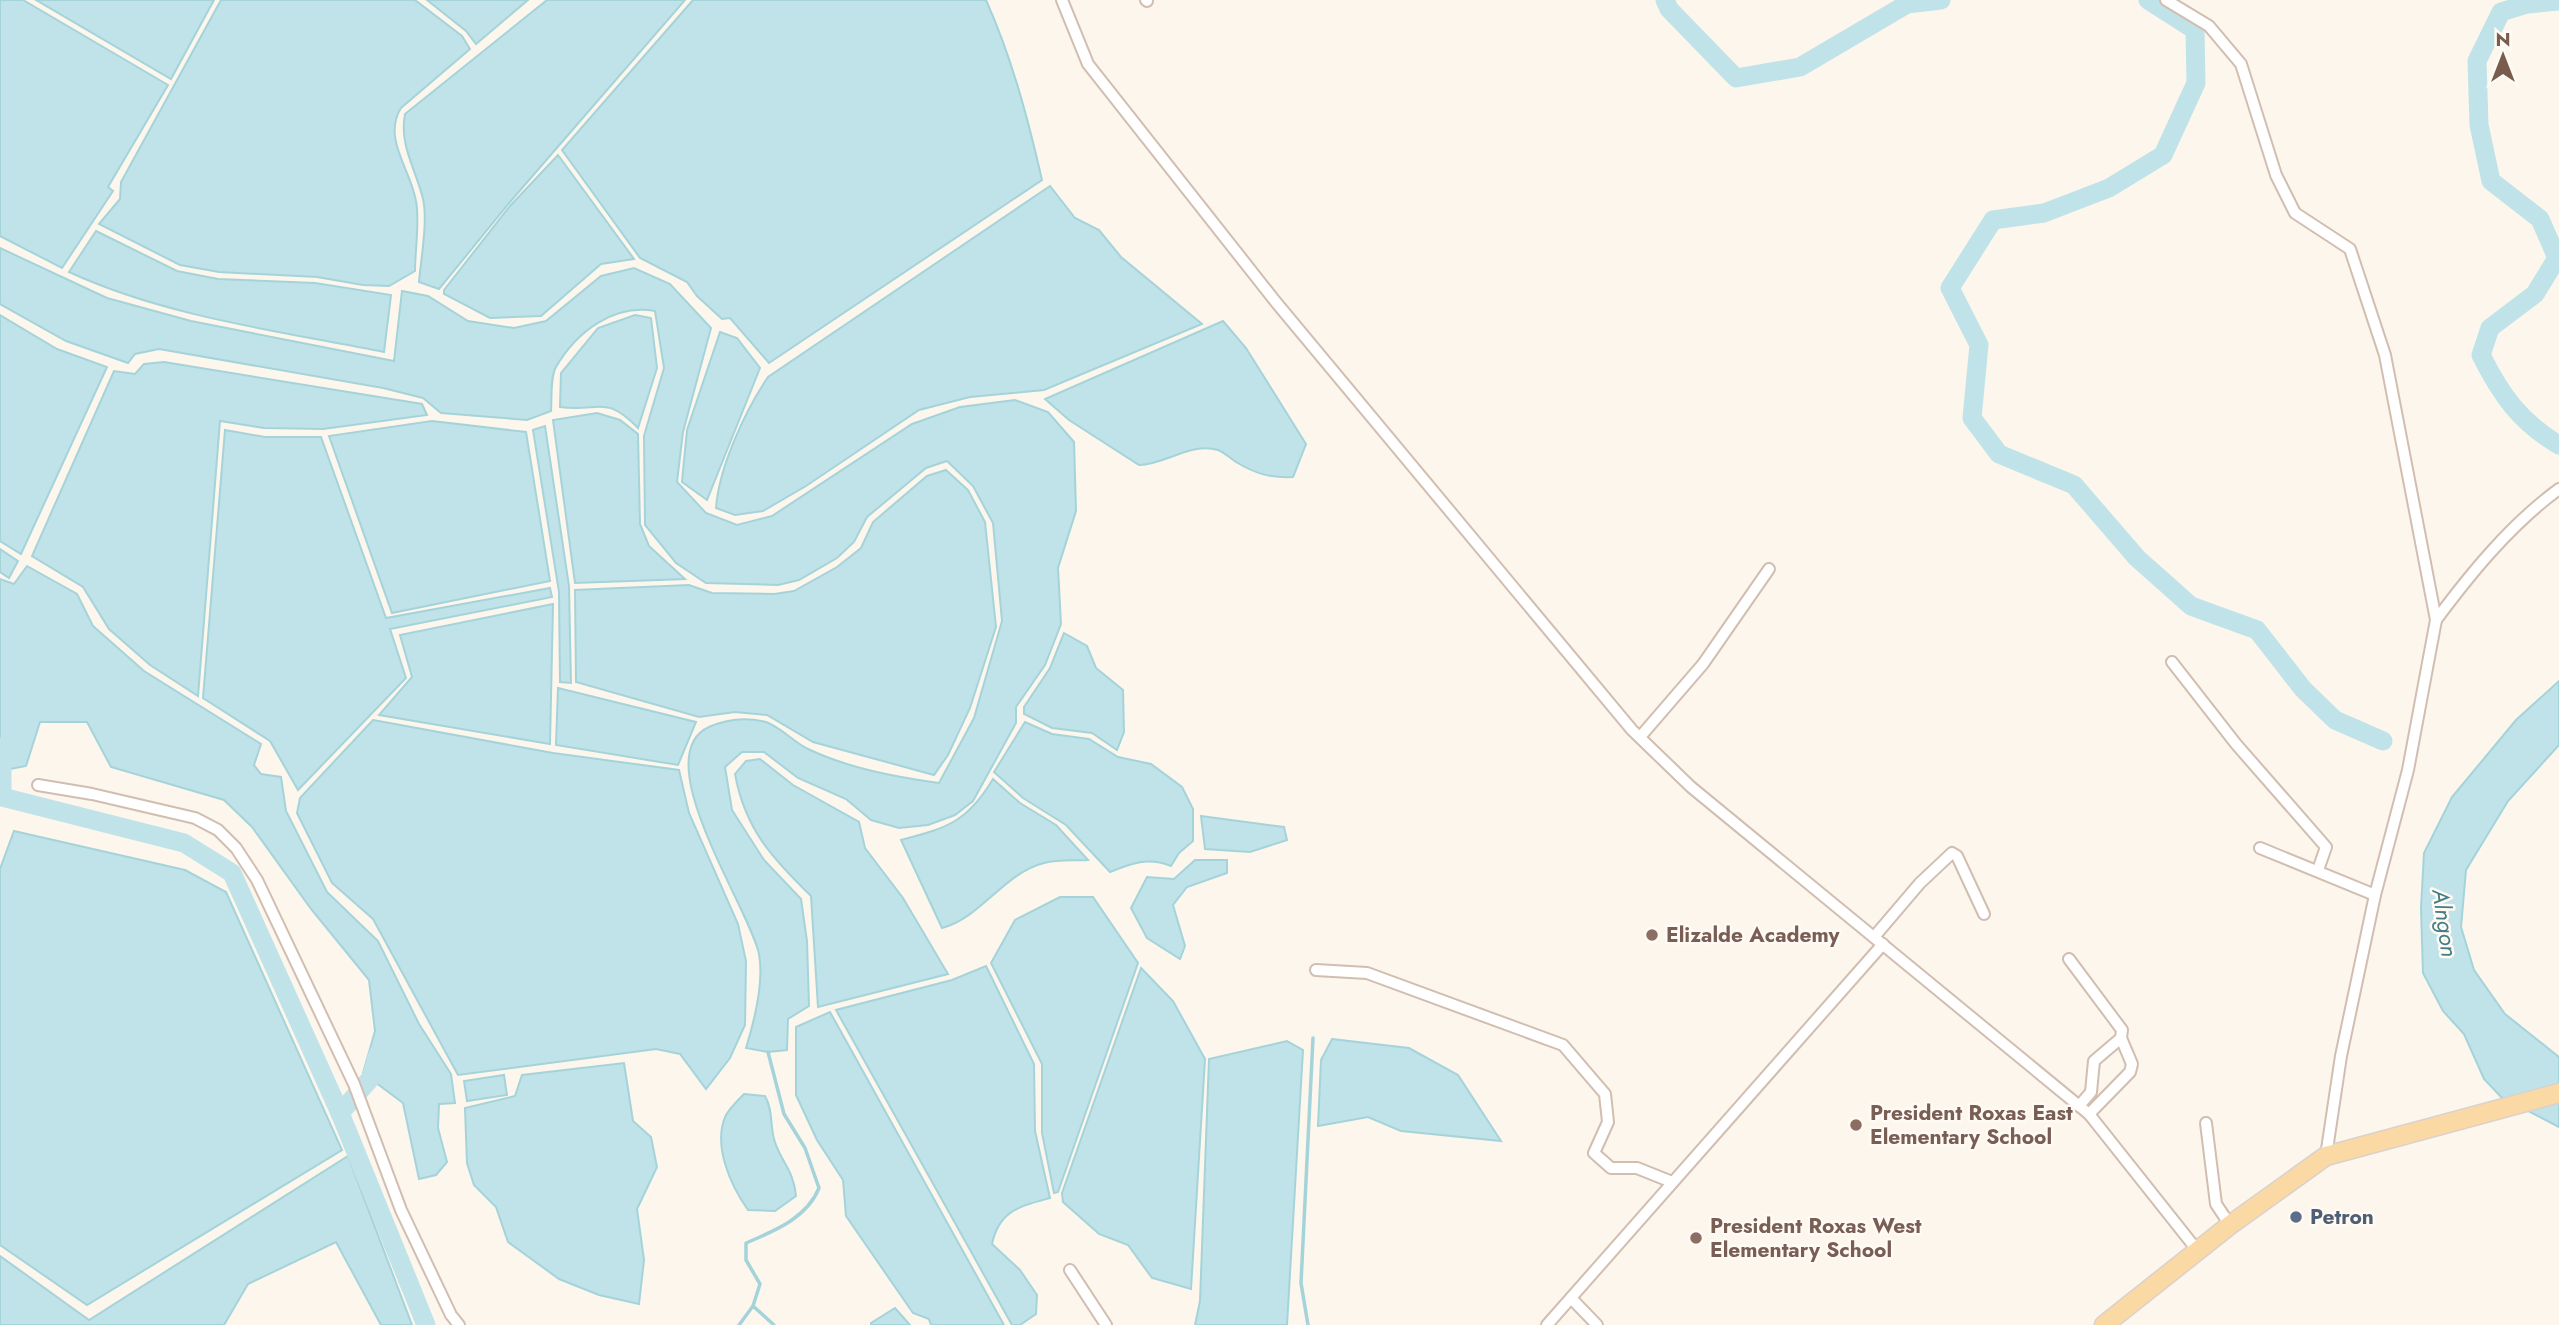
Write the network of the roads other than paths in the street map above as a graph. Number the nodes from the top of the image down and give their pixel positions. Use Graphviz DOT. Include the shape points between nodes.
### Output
graph roads {
  1 [pos="1062,0"];
  2 [pos="2166,0"];
  3 [pos="2559,489"];
  4 [pos="1769,569"];
  5 [pos="2436,621"];
  6 [pos="2172,662"];
  7 [pos="1640,737"];
  8 [pos="38,785"];
  9 [pos="2260,848"];
  10 [pos="2318,870"];
  11 [pos="2375,895"];
  12 [pos="1984,914"];
  13 [pos="1878,940"];
  14 [pos="2069,959"];
  15 [pos="1316,970"];
  16 [pos="2121,1038"];
  17 [pos="2559,1093"];
  18 [pos="2079,1106"];
  19 [pos="2089,1114"];
  20 [pos="2206,1122"];
  21 [pos="2326,1156"];
  22 [pos="1672,1182"];
  23 [pos="2230,1224"];
  24 [pos="2197,1250"];
  25 [pos="1070,1270"];
  26 [pos="1571,1298"];
  27 [pos="459,1325"];
  28 [pos="1106,1325"];
  29 [pos="1546,1325"];
  30 [pos="1597,1325"];
  31 [pos="2104,1325"];
  1 -- 7 [label="street" via="1088,64 1275,301"];
  2 -- 5 [label="street" via="2208,26 2241,64 2276,175 2295,213 2350,248 2385,355"];
  3 -- 5 [label="street" via="2469,576"];
  4 -- 7 [label="street" via="1703,664"];
  5 -- 11 [label="street" via="2408,770"];
  6 -- 10 [label="street" via="2326,847"];
  7 -- 13 [label="street" via="1691,787"];
  8 -- 27 [label="street" via="195,818 218,830 236,848 257,880 354,1084 401,1210"];
  9 -- 10 [label="street"];
  10 -- 11 [label="street"];
  11 -- 21 [label="street" via="2341,1056"];
  12 -- 13 [label="street" via="1952,853 1920,883"];
  13 -- 18 [label="street"];
  13 -- 22 [label="street"];
  14 -- 16 [label="street" via="2122,1030"];
  15 -- 22 [label="street" via="1367,973 1563,1045 1605,1094 1608,1122 1594,1153 1611,1168 1637,1168"];
  16 -- 18 [label="street" via="2094,1060 2091,1092"];
  16 -- 19 [label="street" via="2132,1064 2130,1072"];
  17 -- 21 [label="main road"];
  18 -- 19 [label="street"];
  19 -- 24 [label="street"];
  20 -- 23 [label="street" via="2216,1204"];
  21 -- 23 [label="main road"];
  22 -- 26 [label="street"];
  23 -- 24 [label="main road"];
  24 -- 31 [label="main road"];
  25 -- 28 [label="street"];
  26 -- 29 [label="street"];
  26 -- 30 [label="street"];
}
